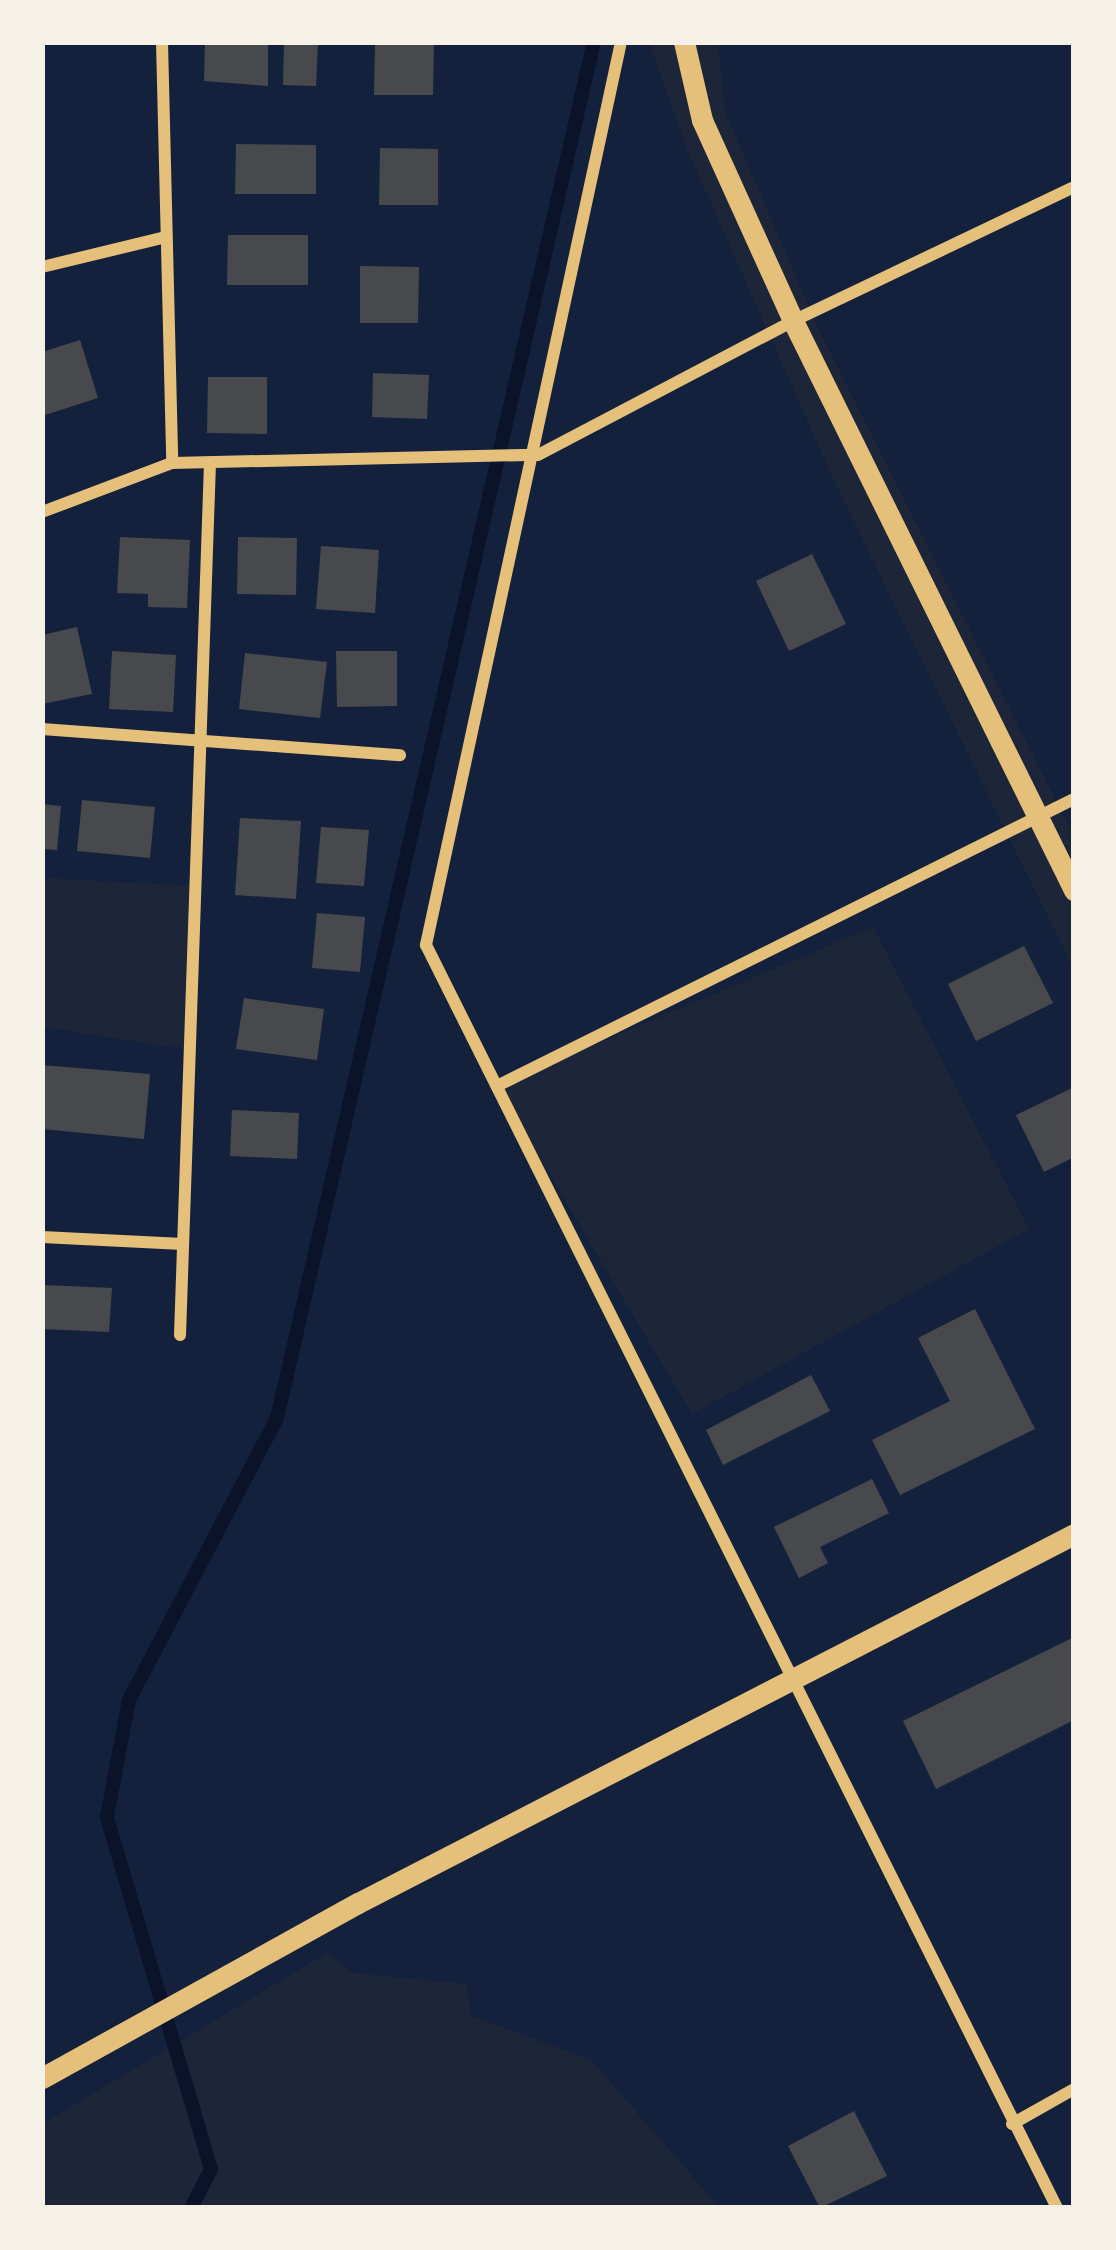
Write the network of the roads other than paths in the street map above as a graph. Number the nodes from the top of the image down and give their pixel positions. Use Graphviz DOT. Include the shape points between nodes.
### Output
graph roads {
  1 [pos="162,42"];
  2 [pos="621,42"];
  3 [pos="684,42"];
  4 [pos="1074,188"];
  5 [pos="166,237"];
  6 [pos="42,267"];
  7 [pos="794,321"];
  8 [pos="538,455"];
  9 [pos="210,463"];
  10 [pos="172,464"];
  11 [pos="42,512"];
  12 [pos="42,730"];
  13 [pos="200,738"];
  14 [pos="400,755"];
  15 [pos="1074,799"];
  16 [pos="1038,817"];
  17 [pos="1074,890"];
  18 [pos="497,1086"];
  19 [pos="42,1238"];
  20 [pos="183,1244"];
  21 [pos="180,1335"];
  22 [pos="1074,1534"];
  23 [pos="795,1676"];
  24 [pos="42,2078"];
  25 [pos="1074,2089"];
  26 [pos="1012,2124"];
  27 [pos="1057,2208"];
  1 -- 5 [label="street"];
  2 -- 8 [label="street"];
  3 -- 7 [label="street" via="703,120"];
  4 -- 7 [label="street"];
  5 -- 6 [label="street"];
  5 -- 10 [label="street"];
  7 -- 8 [label="street"];
  7 -- 16 [label="street"];
  8 -- 9 [label="street"];
  8 -- 18 [label="street" via="426,945"];
  9 -- 10 [label="street"];
  9 -- 13 [label="street"];
  10 -- 11 [label="street"];
  12 -- 13 [label="street"];
  13 -- 14 [label="street"];
  13 -- 20 [label="street"];
  15 -- 16 [label="street"];
  16 -- 17 [label="street"];
  16 -- 18 [label="street"];
  18 -- 23 [label="street"];
  19 -- 20 [label="street"];
  20 -- 21 [label="street"];
  22 -- 23 [label="street"];
  23 -- 24 [label="street"];
  23 -- 26 [label="street"];
  25 -- 26 [label="street"];
  26 -- 27 [label="street"];
}
